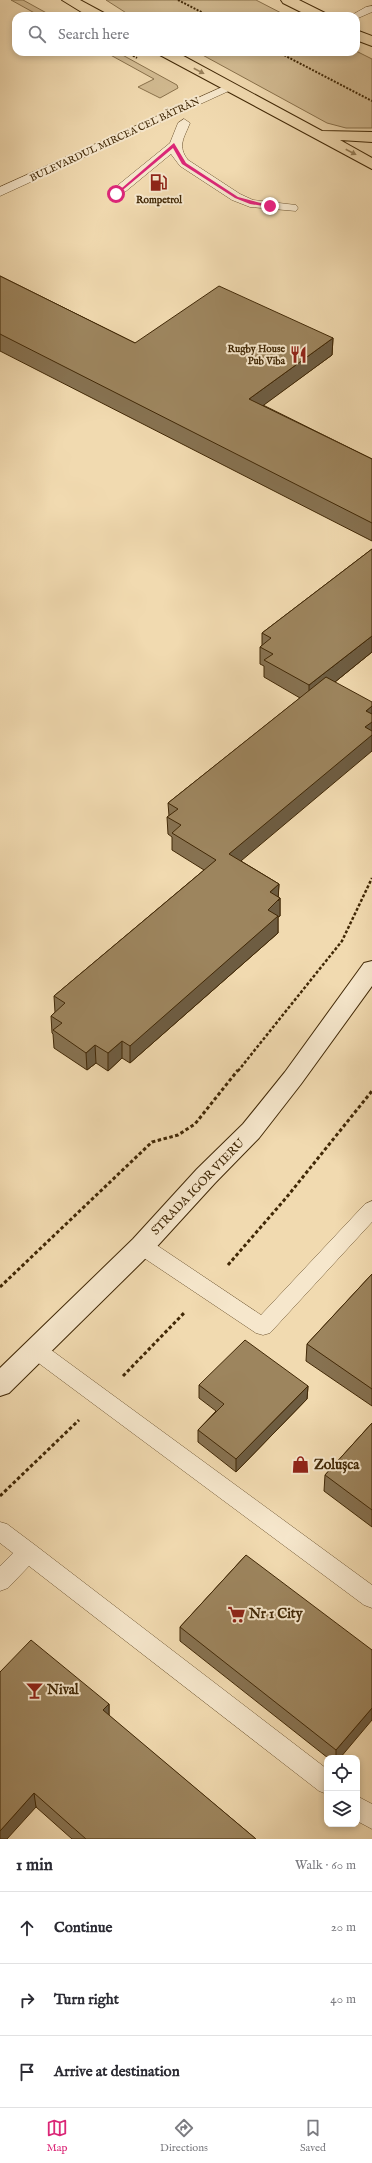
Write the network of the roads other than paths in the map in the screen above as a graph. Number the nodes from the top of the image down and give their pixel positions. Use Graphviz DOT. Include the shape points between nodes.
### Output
graph roads {
  1 [pos="288,0"];
  2 [pos="77,2"];
  3 [pos="370,9"];
  4 [pos="92,12"];
  5 [pos="312,12"];
  6 [pos="360,14"];
  7 [pos="360,36"];
  8 [pos="372,42"];
  9 [pos="172,56"];
  10 [pos="229,87"];
  11 [pos="184,123"];
  12 [pos="317,134"];
  13 [pos="372,137"];
  14 [pos="174,145"];
  15 [pos="372,164"];
  16 [pos="0,192"];
  17 [pos="116,194"];
  18 [pos="292,208"];
  19 [pos="372,968"];
  20 [pos="372,1209"];
  21 [pos="142,1246"];
  22 [pos="36,1350"];
  23 [pos="0,1385"];
  24 [pos="0,1531"];
  25 [pos="28,1552"];
  26 [pos="0,1581"];
  27 [pos="372,1598"];
  28 [pos="324,1781"];
  29 [pos="360,1809"];
  30 [pos="372,1818"];
  1 -- 5 [label="main road"];
  2 -- 4 [label="main road"];
  3 -- 6 [label="lane"];
  7 -- 8 [label="main road"];
  9 -- 10 [label="main road, one-way"];
  10 -- 12 [label="main road"];
  10 -- 16 [label="lane, BULEVARDUL MIRCEA CEL BĂTRÂN"];
  11 -- 14 [label="lane"];
  12 -- 13 [label="main road"];
  12 -- 15 [label="main road, one-way"];
  14 -- 17 [label="lane"];
  14 -- 18 [label="lane" via="184,164 236,198 250,203"];
  19 -- 21 [label="main road, STRADA IGOR VIERU" via="293,1078 251,1131"];
  20 -- 21 [label="lane" via="263,1327"];
  21 -- 22 [label="main road, STRADA IGOR VIERU"];
  22 -- 23 [label="main road, STRADA IGOR VIERU"];
  22 -- 27 [label="lane"];
  24 -- 25 [label="lane"];
  25 -- 26 [label="lane"];
  25 -- 28 [label="lane"];
  29 -- 30 [label="lane"];
}
